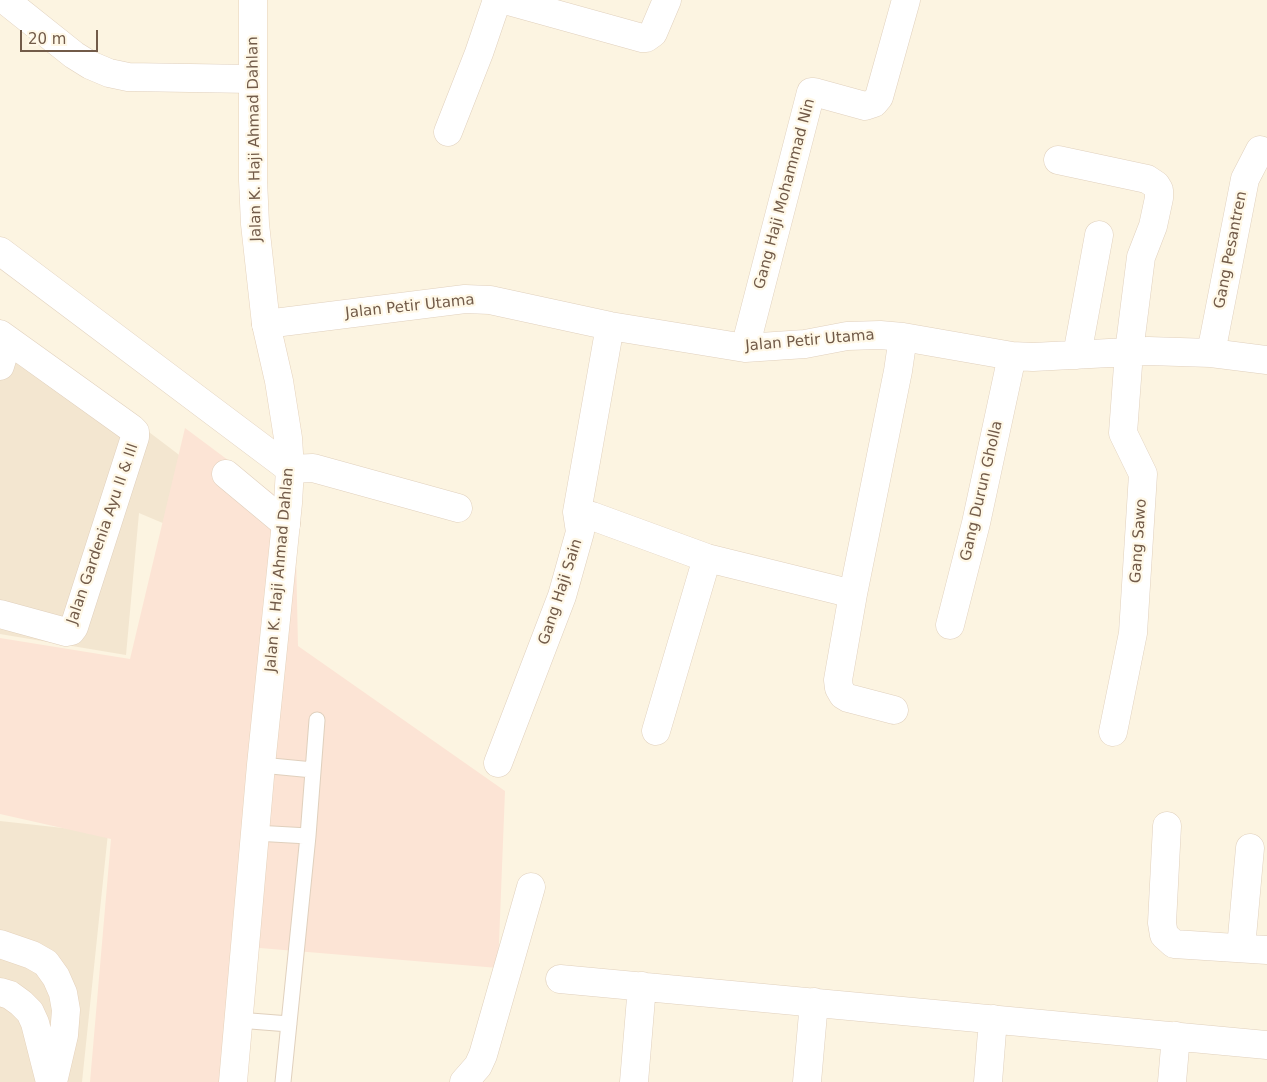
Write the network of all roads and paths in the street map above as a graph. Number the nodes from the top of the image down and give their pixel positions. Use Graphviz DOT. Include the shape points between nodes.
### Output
graph roads {
  1 [pos="5,0"];
  2 [pos="253,0"];
  3 [pos="497,0"];
  4 [pos="505,0"];
  5 [pos="667,0"];
  6 [pos="906,0"];
  7 [pos="252,80"];
  8 [pos="448,132"];
  9 [pos="1260,150"];
  10 [pos="1058,160"];
  11 [pos="1099,235"];
  12 [pos="0,251"];
  13 [pos="266,324"];
  14 [pos="610,326"];
  15 [pos="4,337"];
  16 [pos="903,337"];
  17 [pos="746,348"];
  18 [pos="1129,352"];
  19 [pos="1210,353"];
  20 [pos="1077,355"];
  21 [pos="1012,356"];
  22 [pos="1267,360"];
  23 [pos="0,366"];
  24 [pos="290,472"];
  25 [pos="226,474"];
  26 [pos="458,508"];
  27 [pos="577,512"];
  28 [pos="287,513"];
  29 [pos="707,558"];
  30 [pos="853,594"];
  31 [pos="0,614"];
  32 [pos="950,625"];
  33 [pos="894,710"];
  34 [pos="317,720"];
  35 [pos="656,731"];
  36 [pos="1113,732"];
  37 [pos="498,763"];
  38 [pos="268,766"];
  39 [pos="313,770"];
  40 [pos="1167,826"];
  41 [pos="262,834"];
  42 [pos="308,836"];
  43 [pos="1250,848"];
  44 [pos="531,887"];
  45 [pos="0,944"];
  46 [pos="1254,949"];
  47 [pos="560,978"];
  48 [pos="642,986"];
  49 [pos="0,992"];
  50 [pos="814,1002"];
  51 [pos="993,1019"];
  52 [pos="245,1021"];
  53 [pos="283,1023"];
  54 [pos="1176,1036"];
  55 [pos="1267,1045"];
  56 [pos="52,1082"];
  57 [pos="232,1082"];
  58 [pos="283,1082"];
  59 [pos="464,1082"];
  60 [pos="634,1082"];
  61 [pos="807,1082"];
  62 [pos="988,1082"];
  63 [pos="1172,1082"];
  1 -- 7 [label="street" via="74,55 109,73 128,77"];
  2 -- 7 [label="street, Jalan K. Haji Ahmad Dahlan"];
  3 -- 8 [label="street"];
  4 -- 5 [label="street" via="642,38 653,33"];
  6 -- 17 [label="street, Gang Haji Mohammad Nin" via="879,97 874,103 865,106 811,92"];
  7 -- 13 [label="street, Jalan K. Haji Ahmad Dahlan" via="255,224"];
  9 -- 19 [label="street, Gang Pesantren" via="1245,179"];
  10 -- 18 [label="street, Gang Sawo" via="1147,179 1159,190 1160,198 1142,258"];
  11 -- 20 [label="street"];
  12 -- 24 [label="street"];
  13 -- 14 [label="street, Jalan Petir Utama" via="465,299 490,300"];
  13 -- 24 [label="street, Jalan K. Haji Ahmad Dahlan" via="284,410"];
  14 -- 17 [label="street, Jalan Petir Utama"];
  14 -- 27 [label="street, Gang Haji Sain"];
  15 -- 23 [label="street"];
  15 -- 31 [label="street, Jalan Gardenia Ayu II & III" via="131,428 136,437 71,631"];
  16 -- 17 [label="street, Jalan Petir Utama" via="880,334 847,336 805,344"];
  16 -- 21 [label="street, Jalan Petir Utama"];
  16 -- 30 [label="street"];
  18 -- 19 [label="street, Jalan Petir Utama"];
  18 -- 20 [label="street, Jalan Petir Utama"];
  18 -- 36 [label="street, Gang Sawo" via="1123,433 1144,474 1133,633"];
  19 -- 22 [label="street, Jalan Petir Utama"];
  20 -- 21 [label="street, Jalan Petir Utama"];
  21 -- 32 [label="street, Gang Durun Gholla"];
  24 -- 26 [label="street" via="313,468"];
  24 -- 28 [label="street, Jalan K. Haji Ahmad Dahlan"];
  25 -- 28 [label="street"];
  27 -- 29 [label="street"];
  27 -- 37 [label="street, Gang Haji Sain" via="580,532 562,596"];
  28 -- 38 [label="street, Jalan K. Haji Ahmad Dahlan"];
  29 -- 30 [label="street"];
  29 -- 35 [label="street"];
  30 -- 33 [label="street" via="839,688 848,698"];
  34 -- 39 [label="lane"];
  38 -- 39 [label="lane"];
  38 -- 41 [label="street, Jalan K. Haji Ahmad Dahlan"];
  39 -- 42 [label="lane"];
  40 -- 46 [label="street" via="1164,936 1174,944"];
  41 -- 42 [label="lane"];
  41 -- 52 [label="street, Jalan K. Haji Ahmad Dahlan"];
  42 -- 53 [label="lane"];
  43 -- 46 [label="street"];
  44 -- 59 [label="street" via="483,1055"];
  45 -- 56 [label="street" via="46,963 63,993 66,1010 64,1035"];
  47 -- 48 [label="street"];
  48 -- 50 [label="street"];
  48 -- 60 [label="street"];
  49 -- 56 [label="street" via="10,995 30,1012"];
  50 -- 51 [label="street"];
  50 -- 61 [label="street"];
  51 -- 54 [label="street"];
  51 -- 62 [label="street"];
  52 -- 53 [label="lane"];
  52 -- 57 [label="street, Jalan K. Haji Ahmad Dahlan"];
  53 -- 58 [label="lane"];
  54 -- 55 [label="street"];
  54 -- 63 [label="street"];
}
